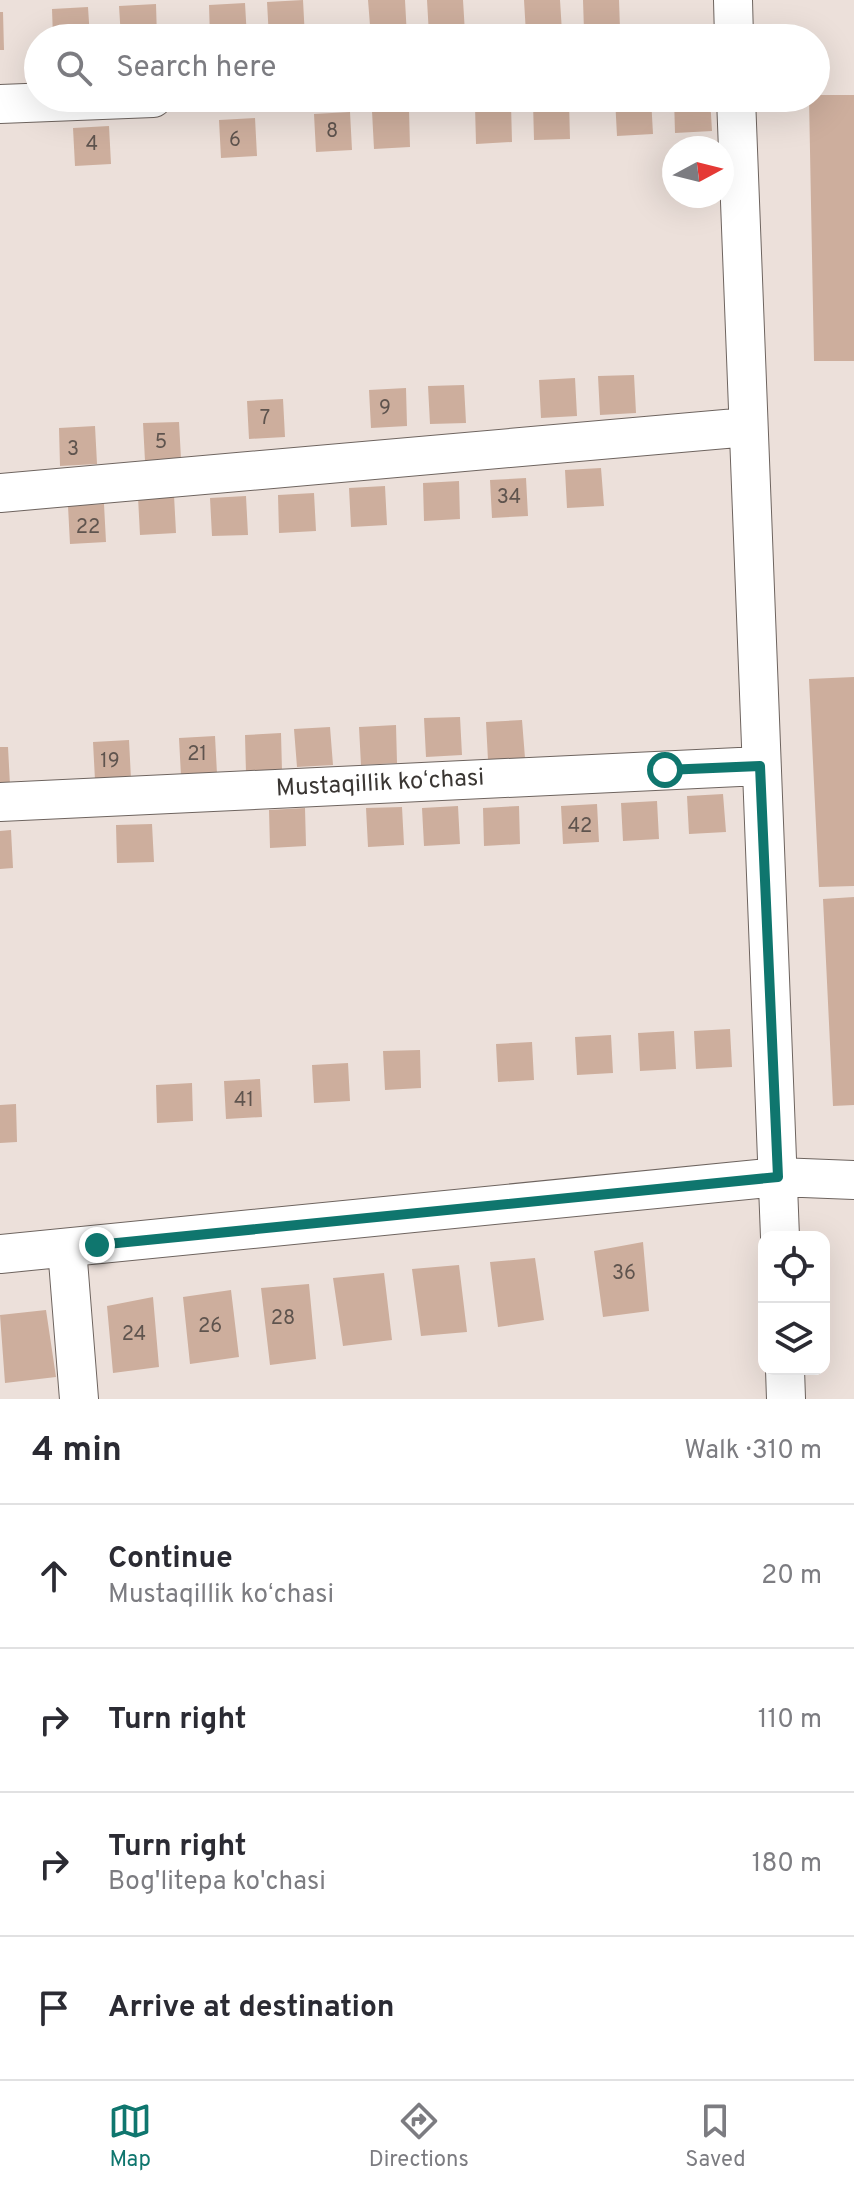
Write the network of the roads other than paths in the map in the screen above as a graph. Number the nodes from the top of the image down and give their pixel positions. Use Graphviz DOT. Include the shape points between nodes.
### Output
graph roads {
  1 [pos="733,0"];
  2 [pos="734,24"];
  3 [pos="24,103"];
  4 [pos="0,104"];
  5 [pos="737,112"];
  6 [pos="748,427"];
  7 [pos="0,493"];
  8 [pos="760,766"];
  9 [pos="0,802"];
  10 [pos="778,1177"];
  11 [pos="854,1180"];
  12 [pos="780,1231"];
  13 [pos="67,1248"];
  14 [pos="0,1254"];
  15 [pos="785,1375"];
  16 [pos="79,1399"];
  17 [pos="786,1399"];
  1 -- 2 [label="street"];
  3 -- 4 [label="street"];
  5 -- 6 [label="street"];
  6 -- 7 [label="street"];
  6 -- 8 [label="street"];
  8 -- 9 [label="street, Mustaqillik koʻchasi"];
  8 -- 10 [label="street"];
  10 -- 11 [label="street"];
  10 -- 12 [label="street"];
  10 -- 13 [label="street"];
  13 -- 14 [label="street"];
  13 -- 16 [label="street"];
  15 -- 17 [label="street"];
}
